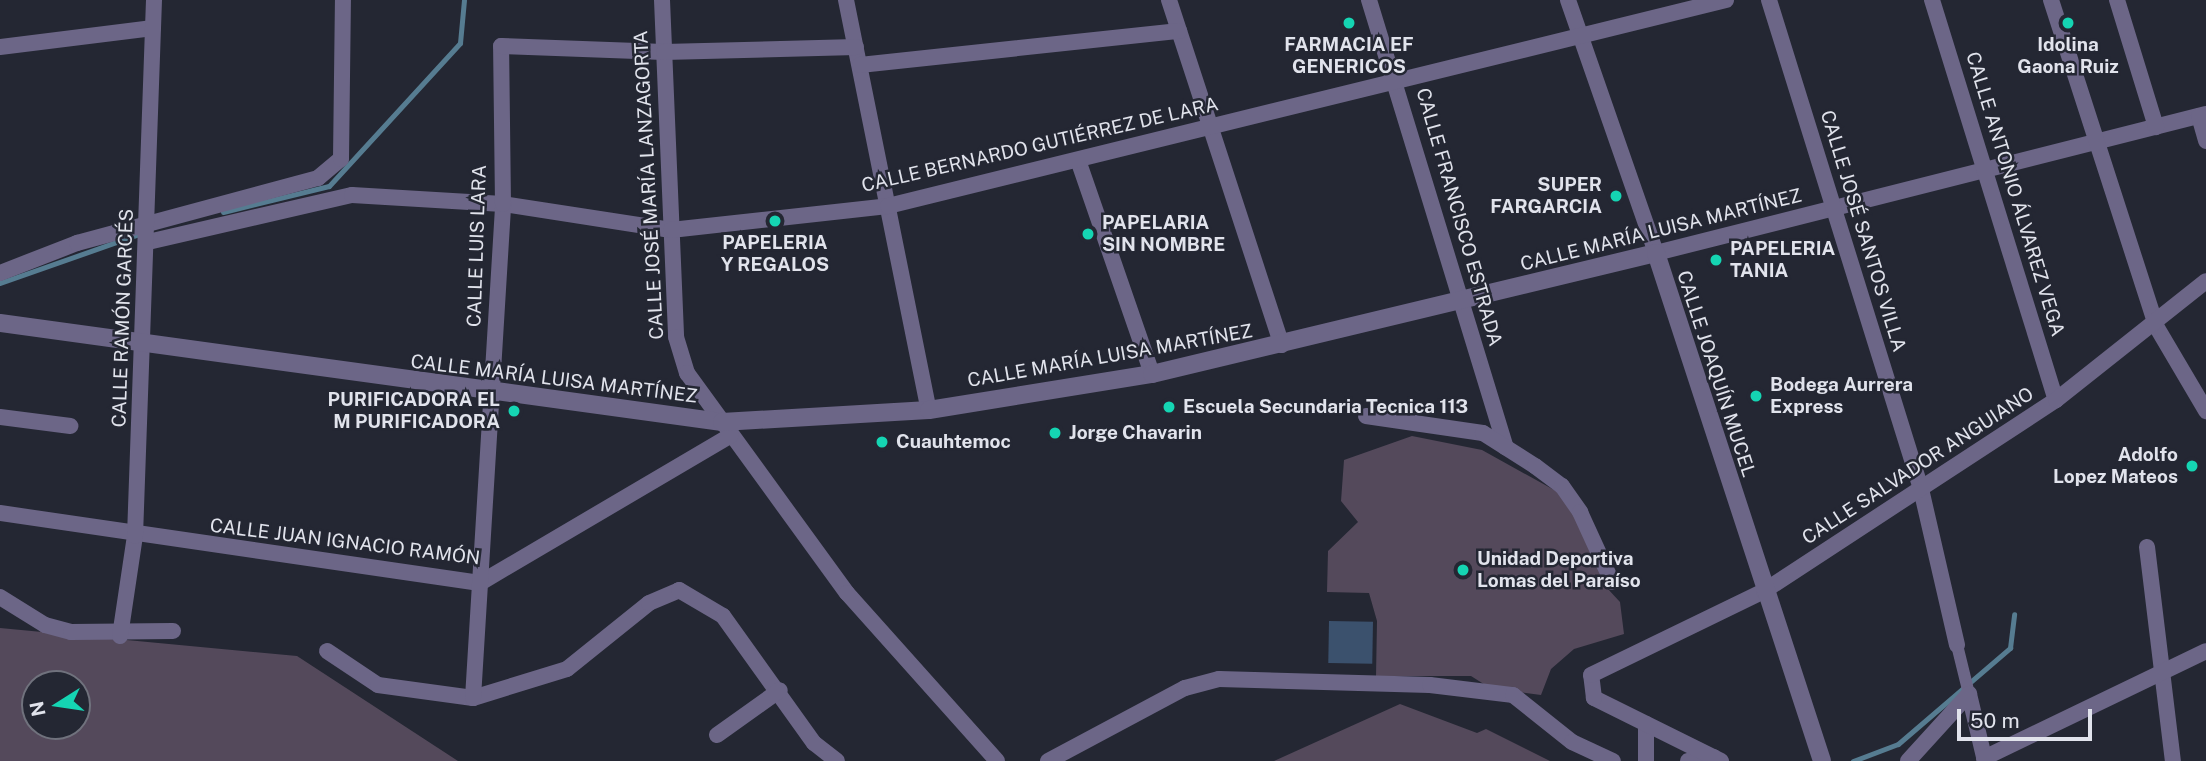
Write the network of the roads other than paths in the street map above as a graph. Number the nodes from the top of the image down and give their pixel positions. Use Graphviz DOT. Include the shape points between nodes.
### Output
graph roads {
  1 [pos="154,0"];
  2 [pos="343,0"];
  3 [pos="662,0"];
  4 [pos="846,0"];
  5 [pos="1169,0"];
  6 [pos="1369,0"];
  7 [pos="1568,0"];
  8 [pos="1726,0"];
  9 [pos="1769,0"];
  10 [pos="1932,0"];
  11 [pos="2051,0"];
  12 [pos="2117,0"];
  13 [pos="153,28"];
  14 [pos="1179,31"];
  15 [pos="1580,38"];
  16 [pos="0,47"];
  17 [pos="856,47"];
  18 [pos="664,52"];
  19 [pos="860,65"];
  20 [pos="1397,80"];
  21 [pos="2202,115"];
  22 [pos="2157,127"];
  23 [pos="1210,128"];
  24 [pos="2206,141"];
  25 [pos="2097,142"];
  26 [pos="1078,160"];
  27 [pos="1987,170"];
  28 [pos="503,204"];
  29 [pos="888,205"];
  30 [pos="1834,209"];
  31 [pos="148,222"];
  32 [pos="671,230"];
  33 [pos="148,242"];
  34 [pos="1656,253"];
  35 [pos="0,273"];
  36 [pos="2206,281"];
  37 [pos="1461,301"];
  38 [pos="0,323"];
  39 [pos="2156,326"];
  40 [pos="1282,345"];
  41 [pos="143,347"];
  42 [pos="1152,374"];
  43 [pos="492,392"];
  44 [pos="2056,400"];
  45 [pos="929,410"];
  46 [pos="2206,411"];
  47 [pos="1366,415"];
  48 [pos="0,417"];
  49 [pos="70,426"];
  50 [pos="727,429"];
  51 [pos="1506,447"];
  52 [pos="1921,489"];
  53 [pos="0,513"];
  54 [pos="135,536"];
  55 [pos="2147,547"];
  56 [pos="1612,582"];
  57 [pos="480,583"];
  58 [pos="1764,591"];
  59 [pos="0,597"];
  60 [pos="173,631"];
  61 [pos="120,636"];
  62 [pos="1957,645"];
  63 [pos="327,651"];
  64 [pos="2206,651"];
  65 [pos="2162,671"];
  66 [pos="780,690"];
  67 [pos="1969,694"];
  68 [pos="473,698"];
  69 [pos="1646,724"];
  70 [pos="717,735"];
  71 [pos="1717,759"];
  72 [pos="1984,760"];
  73 [pos="837,761"];
  74 [pos="997,761"];
  75 [pos="1048,761"];
  76 [pos="1613,761"];
  77 [pos="1646,761"];
  78 [pos="1688,761"];
  79 [pos="1821,761"];
  80 [pos="1908,761"];
  81 [pos="2173,761"];
  1 -- 13 [label="street, CALLE RAMÓN GARCÉS"];
  2 -- 31 [label="street" via="341,159 318,178"];
  3 -- 18 [label="street, CALLE JOSÉ MARÍA LANZAGORTA"];
  4 -- 17 [label="street"];
  5 -- 14 [label="street"];
  6 -- 20 [label="street, CALLE FRANCISCO ESTRADA"];
  7 -- 15 [label="street, CALLE JOAQUÍN MUCEL"];
  8 -- 15 [label="street, CALLE BERNARDO GUTIÉRREZ DE LARA"];
  9 -- 30 [label="street, CALLE JOSÉ SANTOS VILLA"];
  10 -- 27 [label="street, CALLE ANTONIO ÁLVAREZ VEGA"];
  11 -- 25 [label="street"];
  12 -- 22 [label="street"];
  13 -- 16 [label="street"];
  13 -- 31 [label="street, CALLE RAMÓN GARCÉS"];
  14 -- 19 [label="street"];
  14 -- 23 [label="street"];
  15 -- 20 [label="street, CALLE BERNARDO GUTIÉRREZ DE LARA"];
  15 -- 34 [label="street, CALLE JOAQUÍN MUCEL"];
  17 -- 18 [label="street"];
  17 -- 19 [label="street"];
  18 -- 28 [label="street, CALLE LUIS LARA" via="501,46"];
  18 -- 32 [label="street, CALLE JOSÉ MARÍA LANZAGORTA"];
  19 -- 29 [label="street"];
  20 -- 23 [label="street, CALLE BERNARDO GUTIÉRREZ DE LARA"];
  20 -- 37 [label="street, CALLE FRANCISCO ESTRADA"];
  21 -- 22 [label="street, CALLE MARÍA LUISA MARTÍNEZ"];
  21 -- 24 [label="street"];
  22 -- 25 [label="street, CALLE MARÍA LUISA MARTÍNEZ"];
  23 -- 26 [label="street, CALLE BERNARDO GUTIÉRREZ DE LARA"];
  23 -- 40 [label="street"];
  25 -- 27 [label="street, CALLE MARÍA LUISA MARTÍNEZ"];
  25 -- 39 [label="street"];
  26 -- 29 [label="street, CALLE BERNARDO GUTIÉRREZ DE LARA"];
  26 -- 42 [label="street"];
  27 -- 30 [label="street, CALLE MARÍA LUISA MARTÍNEZ"];
  27 -- 44 [label="street, CALLE ANTONIO ÁLVAREZ VEGA"];
  28 -- 32 [label="street, CALLE BERNARDO GUTIÉRREZ DE LARA"];
  28 -- 33 [label="street, CALLE BERNARDO GUTIÉRREZ DE LARA" via="352,195"];
  28 -- 43 [label="street, CALLE LUIS LARA"];
  29 -- 32 [label="street, CALLE BERNARDO GUTIÉRREZ DE LARA"];
  29 -- 45 [label="street"];
  30 -- 34 [label="street, CALLE MARÍA LUISA MARTÍNEZ"];
  30 -- 52 [label="street, CALLE JOSÉ SANTOS VILLA"];
  31 -- 33 [label="street, CALLE RAMÓN GARCÉS"];
  31 -- 35 [label="street"];
  32 -- 50 [label="street, CALLE JOSÉ MARÍA LANZAGORTA" via="678,354"];
  33 -- 41 [label="street, CALLE RAMÓN GARCÉS"];
  34 -- 37 [label="street, CALLE MARÍA LUISA MARTÍNEZ"];
  34 -- 58 [label="street, CALLE JOAQUÍN MUCEL"];
  36 -- 39 [label="street, CALLE SALVADOR ANGUIANO"];
  37 -- 40 [label="street, CALLE MARÍA LUISA MARTÍNEZ"];
  37 -- 51 [label="street, CALLE FRANCISCO ESTRADA"];
  38 -- 41 [label="street, CALLE MARÍA LUISA MARTÍNEZ"];
  39 -- 44 [label="street, CALLE SALVADOR ANGUIANO"];
  39 -- 46 [label="street"];
  40 -- 42 [label="street, CALLE MARÍA LUISA MARTÍNEZ"];
  41 -- 43 [label="street, CALLE MARÍA LUISA MARTÍNEZ"];
  41 -- 54 [label="street, CALLE RAMÓN GARCÉS"];
  42 -- 45 [label="street, CALLE MARÍA LUISA MARTÍNEZ"];
  43 -- 50 [label="street, CALLE MARÍA LUISA MARTÍNEZ"];
  43 -- 57 [label="street, CALLE LUIS LARA"];
  44 -- 52 [label="street, CALLE SALVADOR ANGUIANO"];
  45 -- 50 [label="street, CALLE MARÍA LUISA MARTÍNEZ"];
  47 -- 51 [label="street" via="1472,430"];
  48 -- 49 [label="street"];
  50 -- 57 [label="street, CALLE JUAN IGNACIO RAMÓN"];
  50 -- 74 [label="street, CALLE JOSÉ MARÍA LANZAGORTA" via="847,593"];
  51 -- 56 [label="street" via="1562,486"];
  52 -- 58 [label="street, CALLE SALVADOR ANGUIANO"];
  52 -- 62 [label="street, CALLE JOSÉ SANTOS VILLA"];
  53 -- 54 [label="street, CALLE JUAN IGNACIO RAMÓN"];
  54 -- 57 [label="street, CALLE JUAN IGNACIO RAMÓN"];
  54 -- 61 [label="street, CALLE RAMÓN GARCÉS"];
  55 -- 65 [label="street"];
  57 -- 68 [label="street, CALLE LUIS LARA"];
  58 -- 69 [label="street, CALLE SALVADOR ANGUIANO" via="1599,667 1589,688 1594,698"];
  58 -- 79 [label="street, CALLE JOAQUÍN MUCEL"];
  59 -- 61 [label="street" via="45,625"];
  60 -- 61 [label="street"];
  62 -- 67 [label="street, CALLE JOSÉ SANTOS VILLA"];
  63 -- 68 [label="street" via="378,685"];
  64 -- 65 [label="street"];
  65 -- 72 [label="street"];
  65 -- 81 [label="street"];
  66 -- 68 [label="street" via="723,616 679,590 649,603 567,669"];
  66 -- 70 [label="street"];
  66 -- 73 [label="street" via="814,743"];
  67 -- 72 [label="street, CALLE JOSÉ SANTOS VILLA"];
  67 -- 80 [label="street"];
  69 -- 71 [label="street"];
  69 -- 77 [label="street"];
  71 -- 78 [label="street"];
  75 -- 76 [label="street" via="1185,688 1219,679 1430,685 1513,695 1572,743"];
}
